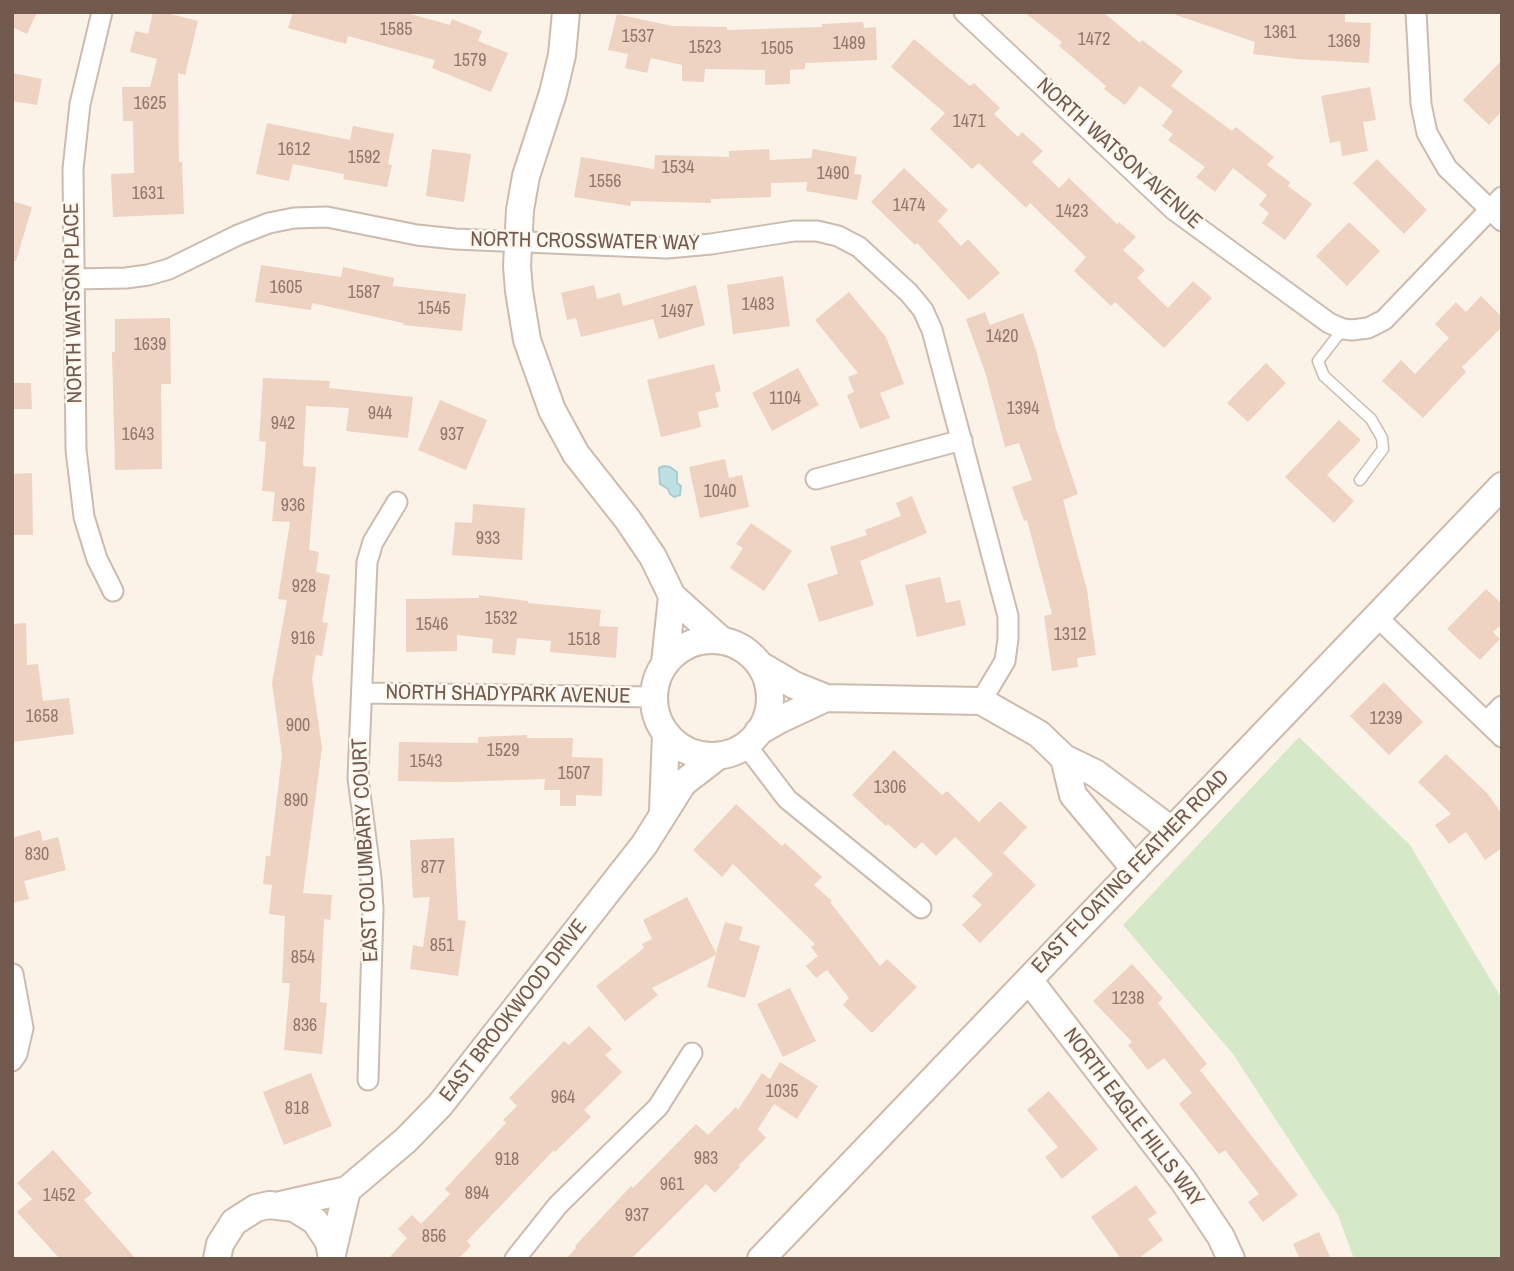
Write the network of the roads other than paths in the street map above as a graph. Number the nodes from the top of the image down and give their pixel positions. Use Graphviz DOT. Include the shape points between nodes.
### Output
graph roads {
  1 [pos="103,12"];
  2 [pos="566,12"];
  3 [pos="964,12"];
  4 [pos="1416,12"];
  5 [pos="1498,209"];
  6 [pos="517,242"];
  7 [pos="73,279"];
  8 [pos="1348,330"];
  9 [pos="962,440"];
  10 [pos="816,479"];
  11 [pos="1360,480"];
  12 [pos="1502,486"];
  13 [pos="397,502"];
  14 [pos="113,591"];
  15 [pos="672,596"];
  16 [pos="1376,616"];
  17 [pos="721,640"];
  18 [pos="665,663"];
  19 [pos="760,665"];
  20 [pos="362,694"];
  21 [pos="654,697"];
  22 [pos="826,698"];
  23 [pos="981,701"];
  24 [pos="1502,706"];
  25 [pos="1487,721"];
  26 [pos="666,734"];
  27 [pos="1502,737"];
  28 [pos="752,739"];
  29 [pos="718,756"];
  30 [pos="1064,758"];
  31 [pos="663,815"];
  32 [pos="1171,830"];
  33 [pos="1135,869"];
  34 [pos="921,908"];
  35 [pos="13,974"];
  36 [pos="1028,980"];
  37 [pos="692,1053"];
  38 [pos="12,1061"];
  39 [pos="368,1080"];
  40 [pos="347,1190"];
  41 [pos="281,1205"];
  42 [pos="332,1256"];
  43 [pos="217,1259"];
  44 [pos="515,1259"];
  45 [pos="761,1259"];
  46 [pos="1231,1259"];
  1 -- 7 [label="street, NORTH WATSON PLACE" via="86,72 76,136"];
  2 -- 6 [label="street" via="562,55 526,176"];
  3 -- 8 [label="street, NORTH WATSON AVENUE" via="1174,210 1329,323"];
  4 -- 5 [label="street" via="1427,133 1447,168"];
  5 -- 8 [label="street" via="1384,320"];
  6 -- 7 [label="street, NORTH CROSSWATER WAY" via="418,235 327,217 294,218 238,235 148,275"];
  6 -- 9 [label="street, NORTH CROSSWATER WAY" via="667,247 794,231 838,236 859,247 923,310"];
  6 -- 15 [label="street" via="522,316 547,399 576,454 628,520"];
  7 -- 14 [label="street, NORTH WATSON PLACE" via="77,472 89,538"];
  8 -- 11 [label="lane" via="1318,360 1324,376 1371,419 1382,438 1383,449"];
  9 -- 10 [label="street"];
  9 -- 23 [label="street, NORTH CROSSWATER WAY" via="1008,616 1005,661"];
  12 -- 16 [label="street, EAST FLOATING FEATHER ROAD"];
  13 -- 20 [label="street, EAST COLUMBARY COURT" via="373,542 367,562"];
  15 -- 17 [label="street"];
  15 -- 18 [label="street"];
  16 -- 25 [label="street"];
  16 -- 32 [label="street, EAST FLOATING FEATHER ROAD"];
  17 -- 18 [label="street" via="690,644"];
  17 -- 19 [label="street" via="749,653"];
  18 -- 21 [label="street"];
  19 -- 22 [label="street"];
  19 -- 28 [label="street" via="770,699 767,717"];
  20 -- 21 [label="street, NORTH SHADYPARK AVENUE"];
  20 -- 39 [label="street, EAST COLUMBARY COURT" via="358,778 373,909"];
  21 -- 26 [label="street" via="656,716"];
  22 -- 23 [label="street"];
  22 -- 28 [label="street" via="779,720"];
  23 -- 30 [label="street" via="1039,734"];
  24 -- 25 [label="street"];
  25 -- 27 [label="street"];
  26 -- 29 [label="street" via="698,755"];
  26 -- 31 [label="street"];
  28 -- 29 [label="street"];
  28 -- 34 [label="street" via="787,799"];
  29 -- 31 [label="street, EAST BROOKWOOD DRIVE" via="683,783"];
  30 -- 32 [label="street" via="1095,773"];
  30 -- 33 [label="street" via="1073,795"];
  31 -- 40 [label="street, EAST BROOKWOOD DRIVE" via="440,1105"];
  32 -- 33 [label="street, EAST FLOATING FEATHER ROAD"];
  33 -- 36 [label="street, EAST FLOATING FEATHER ROAD"];
  35 -- 38 [label="street" via="23,1028"];
  36 -- 45 [label="street, EAST FLOATING FEATHER ROAD"];
  36 -- 46 [label="street, NORTH EAGLE HILLS WAY" via="1183,1180"];
  37 -- 44 [label="street" via="658,1107 558,1205"];
  40 -- 41 [label="street, EAST BROOKWOOD DRIVE"];
  40 -- 42 [label="street"];
  41 -- 42 [label="street" via="315,1221"];
  41 -- 43 [label="street, EAST BROOKWOOD DRIVE" via="256,1208 234,1222 220,1244"];
}
